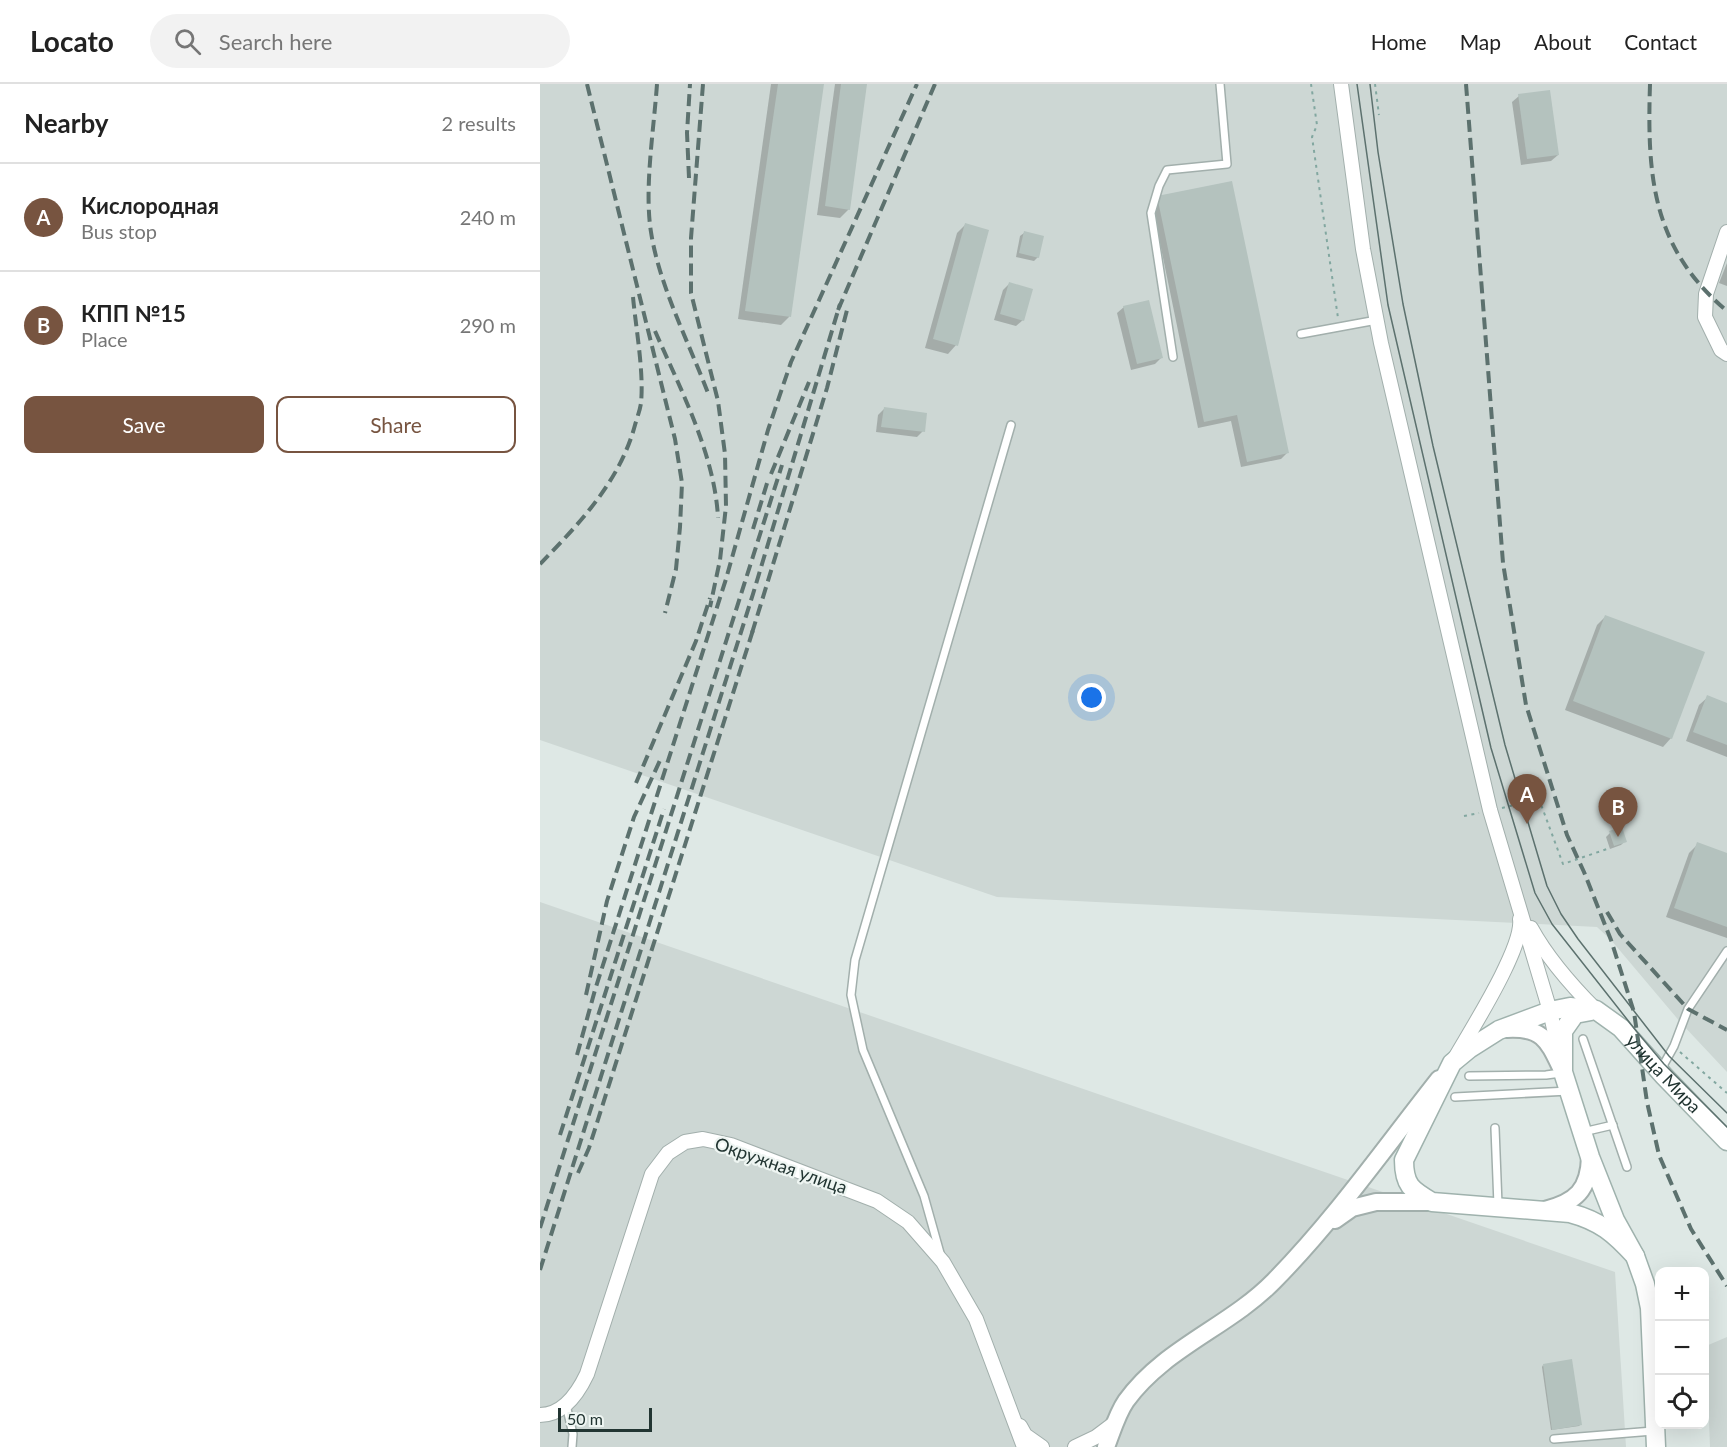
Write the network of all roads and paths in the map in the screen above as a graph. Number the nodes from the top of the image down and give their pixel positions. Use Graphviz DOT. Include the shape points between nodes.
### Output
graph roads {
  1 [pos="1221,84"];
  2 [pos="1311,84"];
  3 [pos="1341,84"];
  4 [pos="1375,84"];
  5 [pos="1379,115"];
  6 [pos="1727,232"];
  7 [pos="1377,320"];
  8 [pos="1339,327"];
  9 [pos="1301,334"];
  10 [pos="1727,354"];
  11 [pos="1173,357"];
  12 [pos="1011,425"];
  13 [pos="1490,810"];
  14 [pos="1464,816"];
  15 [pos="1610,849"];
  16 [pos="1519,905"];
  17 [pos="1727,951"];
  18 [pos="1596,1010"];
  19 [pos="1550,1011"];
  20 [pos="1499,1030"];
  21 [pos="1583,1039"];
  22 [pos="1674,1046"];
  23 [pos="1452,1063"];
  24 [pos="1563,1072"];
  25 [pos="1469,1076"];
  26 [pos="1664,1076"];
  27 [pos="1569,1091"];
  28 [pos="1727,1093"];
  29 [pos="1455,1097"];
  30 [pos="1612,1125"];
  31 [pos="1495,1128"];
  32 [pos="1583,1132"];
  33 [pos="1727,1141"];
  34 [pos="1590,1157"];
  35 [pos="1627,1167"];
  36 [pos="1432,1202"];
  37 [pos="1498,1207"];
  38 [pos="1541,1211"];
  39 [pos="1319,1230"];
  40 [pos="1635,1256"];
  41 [pos="942,1262"];
  42 [pos="566,1405"];
  43 [pos="1008,1406"];
  44 [pos="540,1415"];
  45 [pos="1116,1422"];
  46 [pos="1554,1439"];
  47 [pos="1656,1439"];
  48 [pos="572,1447"];
  49 [pos="1024,1447"];
  50 [pos="1042,1447"];
  51 [pos="1075,1447"];
  52 [pos="1106,1447"];
  1 -- 11 [label="lane" via="1227,164 1167,170 1151,213"];
  2 -- 8 [label="path" via="1317,125 1312,137"];
  3 -- 7 [label="street" via="1363,249"];
  4 -- 5 [label="path"];
  6 -- 10 [label="street" via="1707,294 1705,316 1721,350"];
  7 -- 8 [label="lane"];
  7 -- 13 [label="street"];
  8 -- 9 [label="lane"];
  12 -- 41 [label="lane" via="855,960 850,995 862,1050 924,1196"];
  13 -- 14 [label="path"];
  13 -- 15 [label="path" via="1539,799 1563,864"];
  13 -- 16 [label="street"];
  16 -- 18 [label="street" via="1560,972"];
  16 -- 19 [label="street"];
  16 -- 23 [label="street" via="1521,927 1517,943"];
  17 -- 22 [label="lane" via="1688,1009"];
  18 -- 19 [label="main road" via="1570,1006"];
  18 -- 24 [label="main road" via="1575,1014 1563,1031"];
  18 -- 26 [label="main road, улица Мира" via="1621,1028"];
  19 -- 20 [label="main road"];
  19 -- 24 [label="street"];
  20 -- 23 [label="main road"];
  20 -- 24 [label="street" via="1522,1028 1537,1032 1549,1042"];
  21 -- 30 [label="lane"];
  22 -- 26 [label="lane" via="1664,1064"];
  22 -- 28 [label="path"];
  23 -- 36 [label="main road" via="1404,1160 1408,1184"];
  23 -- 39 [label="street"];
  24 -- 25 [label="lane"];
  24 -- 27 [label="main road"];
  26 -- 33 [label="main road, улица Мира"];
  27 -- 29 [label="lane"];
  27 -- 32 [label="main road"];
  30 -- 32 [label="lane"];
  30 -- 35 [label="lane"];
  31 -- 37 [label="lane"];
  32 -- 34 [label="main road"];
  34 -- 38 [label="street" via="1586,1185 1574,1198"];
  34 -- 40 [label="main road" via="1615,1220"];
  36 -- 37 [label="main road"];
  36 -- 39 [label="street" via="1376,1202 1352,1208"];
  37 -- 38 [label="main road"];
  38 -- 40 [label="main road" via="1590,1218 1618,1237"];
  39 -- 45 [label="street" via="1273,1282 1158,1365 1125,1403"];
  40 -- 47 [label="main road" via="1650,1308"];
  41 -- 42 [label="street, Окружная улица" via="908,1222 877,1201 731,1145 703,1139 685,1142 668,1153 652,1174 587,1374 579,1393"];
  41 -- 43 [label="street, Окружная улица" via="975,1319"];
  42 -- 44 [label="street" via="549,1415"];
  42 -- 48 [label="lane"];
  43 -- 49 [label="street"];
  43 -- 50 [label="street" via="1025,1435"];
  45 -- 51 [label="street"];
  45 -- 52 [label="street"];
  46 -- 47 [label="lane"];
}
